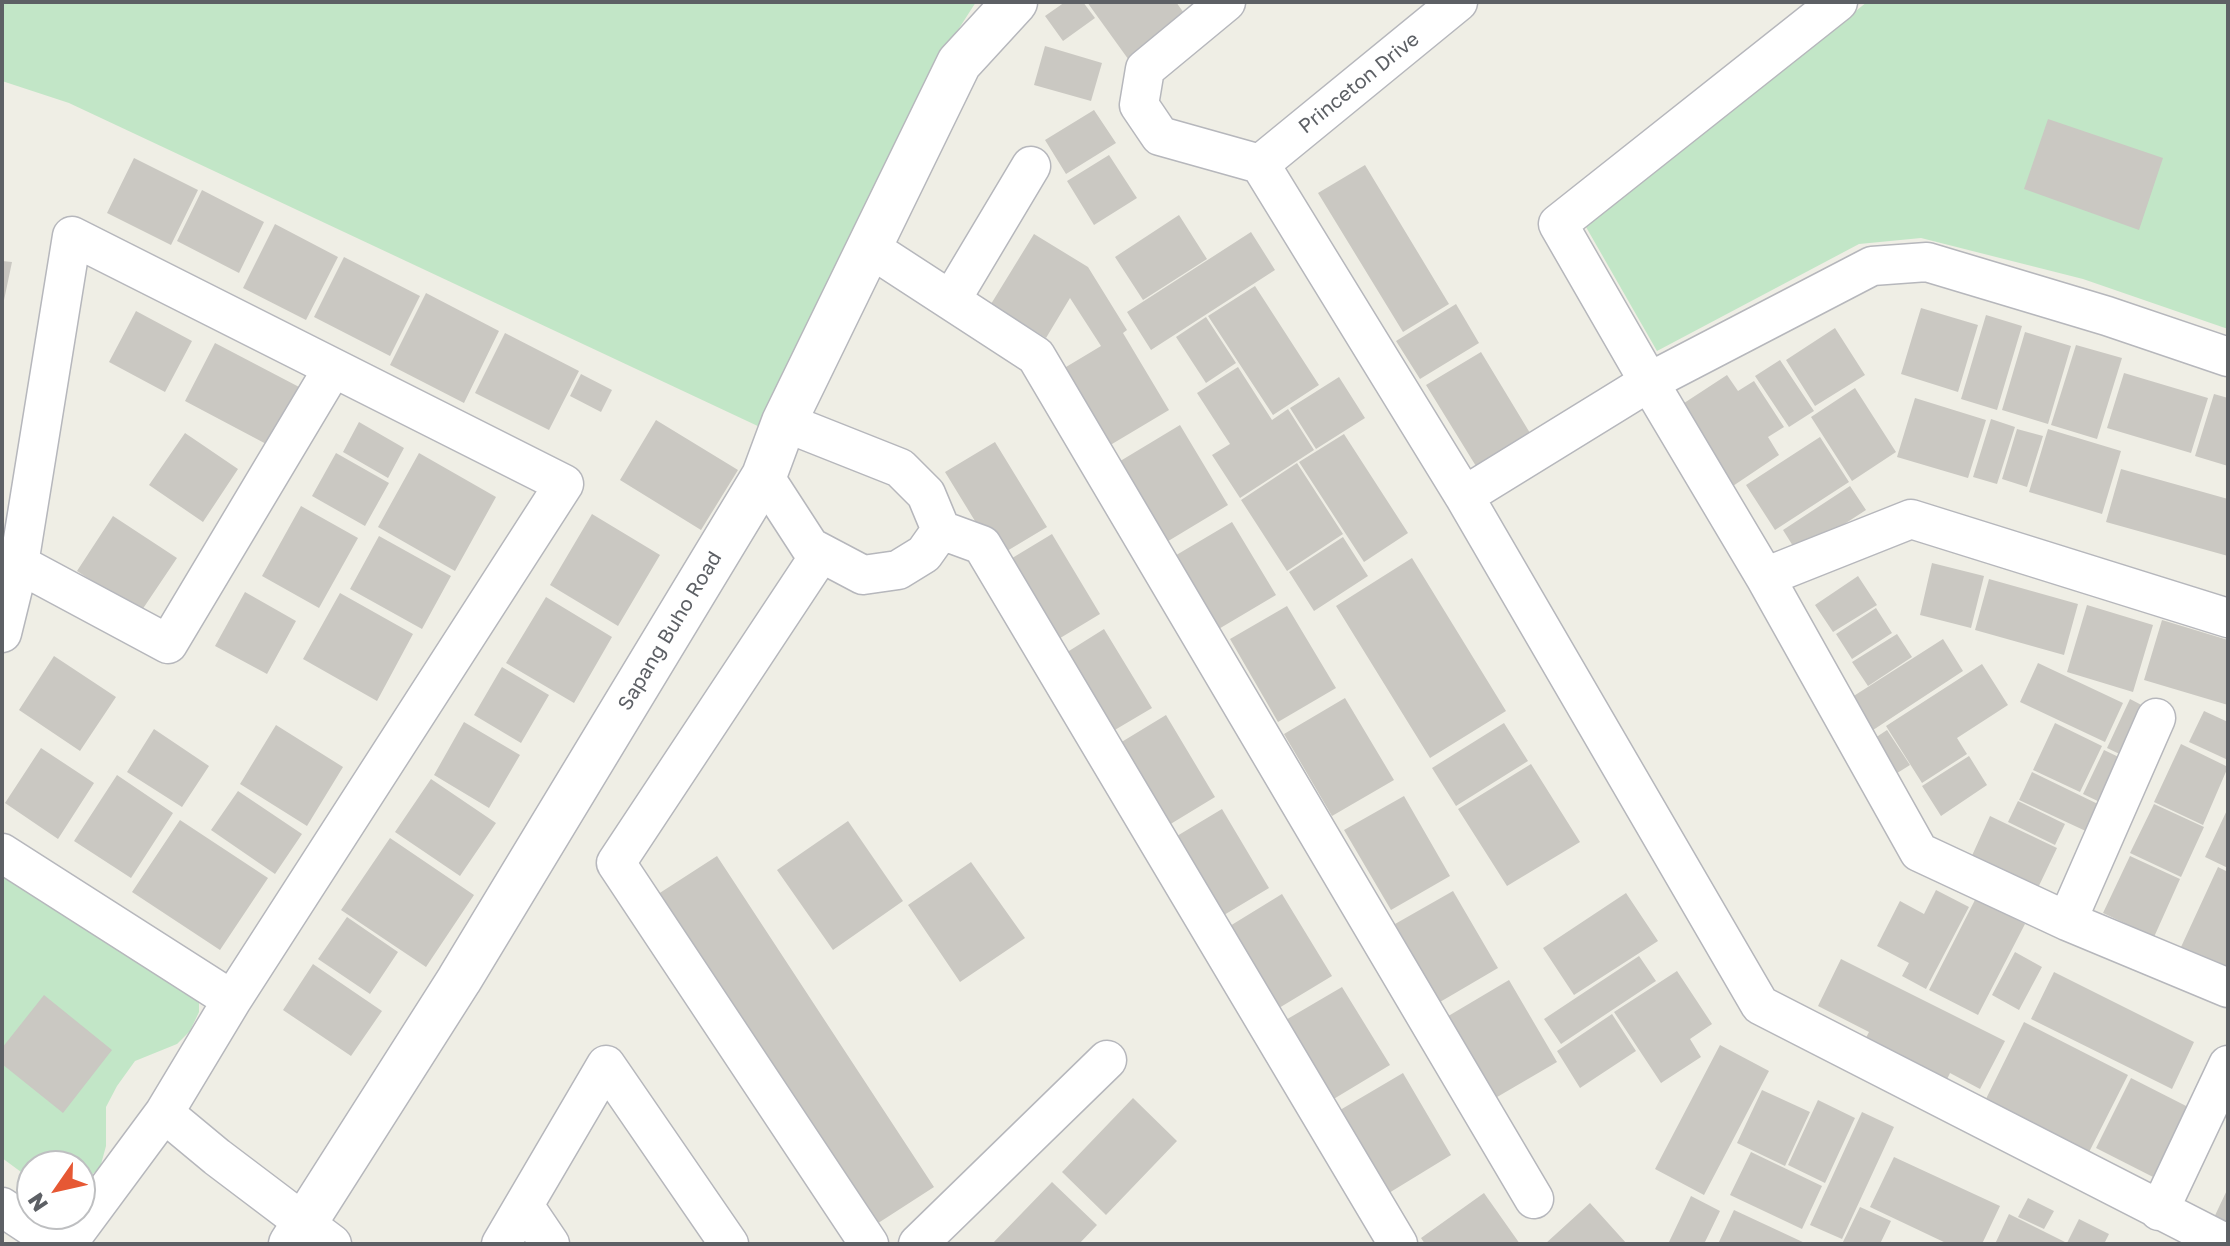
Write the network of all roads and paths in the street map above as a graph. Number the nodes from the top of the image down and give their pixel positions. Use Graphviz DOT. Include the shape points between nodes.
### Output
graph roads {
  1 [pos="1015,2"];
  2 [pos="1226,2"];
  3 [pos="1458,2"];
  4 [pos="1838,2"];
  5 [pos="1260,164"];
  6 [pos="1031,166"];
  7 [pos="870,248"];
  8 [pos="951,300"];
  9 [pos="2228,357"];
  10 [pos="333,368"];
  11 [pos="1649,382"];
  12 [pos="784,422"];
  13 [pos="764,476"];
  14 [pos="1464,496"];
  15 [pos="941,530"];
  16 [pos="821,553"];
  17 [pos="19,564"];
  18 [pos="1765,577"];
  19 [pos="2228,618"];
  20 [pos="2,633"];
  21 [pos="2156,718"];
  22 [pos="2,853"];
  23 [pos="2067,921"];
  24 [pos="2228,988"];
  25 [pos="232,1000"];
  26 [pos="1107,1060"];
  27 [pos="2228,1065"];
  28 [pos="164,1113"];
  29 [pos="1534,1199"];
  30 [pos="2,1207"];
  31 [pos="525,1207"];
  32 [pos="2159,1211"];
  33 [pos="309,1237"];
  34 [pos="58,1244"];
  35 [pos="67,1244"];
  36 [pos="501,1244"];
  37 [pos="550,1244"];
  38 [pos="729,1244"];
  39 [pos="869,1244"];
  40 [pos="918,1244"];
  41 [pos="1398,1244"];
  42 [pos="2227,1244"];
  1 -- 7 [label="street, Sapang Buho Road" via="959,63"];
  2 -- 5 [label="street" via="1145,69 1139,105 1160,136"];
  3 -- 5 [label="street, Princeton Drive"];
  4 -- 11 [label="street" via="1558,224"];
  5 -- 14 [label="street"];
  6 -- 8 [label="street"];
  7 -- 8 [label="street"];
  7 -- 12 [label="street, Sapang Buho Road"];
  8 -- 29 [label="street" via="1036,356"];
  9 -- 11 [label="street" via="1927,262 1872,266"];
  10 -- 17 [label="street" via="168,644"];
  10 -- 17 [label="street" via="72,236"];
  10 -- 25 [label="street" via="564,484"];
  11 -- 14 [label="street"];
  11 -- 18 [label="street"];
  12 -- 13 [label="street, Sapang Buho Road"];
  12 -- 15 [label="street" via="900,468 926,494"];
  13 -- 16 [label="street" via="810,547"];
  13 -- 33 [label="street, Sapang Buho Road"];
  14 -- 32 [label="street" via="1760,1005"];
  15 -- 16 [label="street" via="924,554 898,570 863,575"];
  15 -- 41 [label="street" via="982,545"];
  16 -- 39 [label="street" via="616,863"];
  17 -- 20 [label="street"];
  18 -- 19 [label="street" via="1911,519"];
  18 -- 23 [label="street" via="1919,852"];
  21 -- 23 [label="street"];
  22 -- 25 [label="street"];
  23 -- 24 [label="street"];
  25 -- 28 [label="street"];
  26 -- 40 [label="street"];
  27 -- 32 [label="street"];
  28 -- 33 [label="street"];
  28 -- 35 [label="street"];
  30 -- 34 [label="street"];
  31 -- 36 [label="street"];
  31 -- 37 [label="street"];
  31 -- 38 [label="street" via="606,1065"];
  32 -- 42 [label="street"];
}
